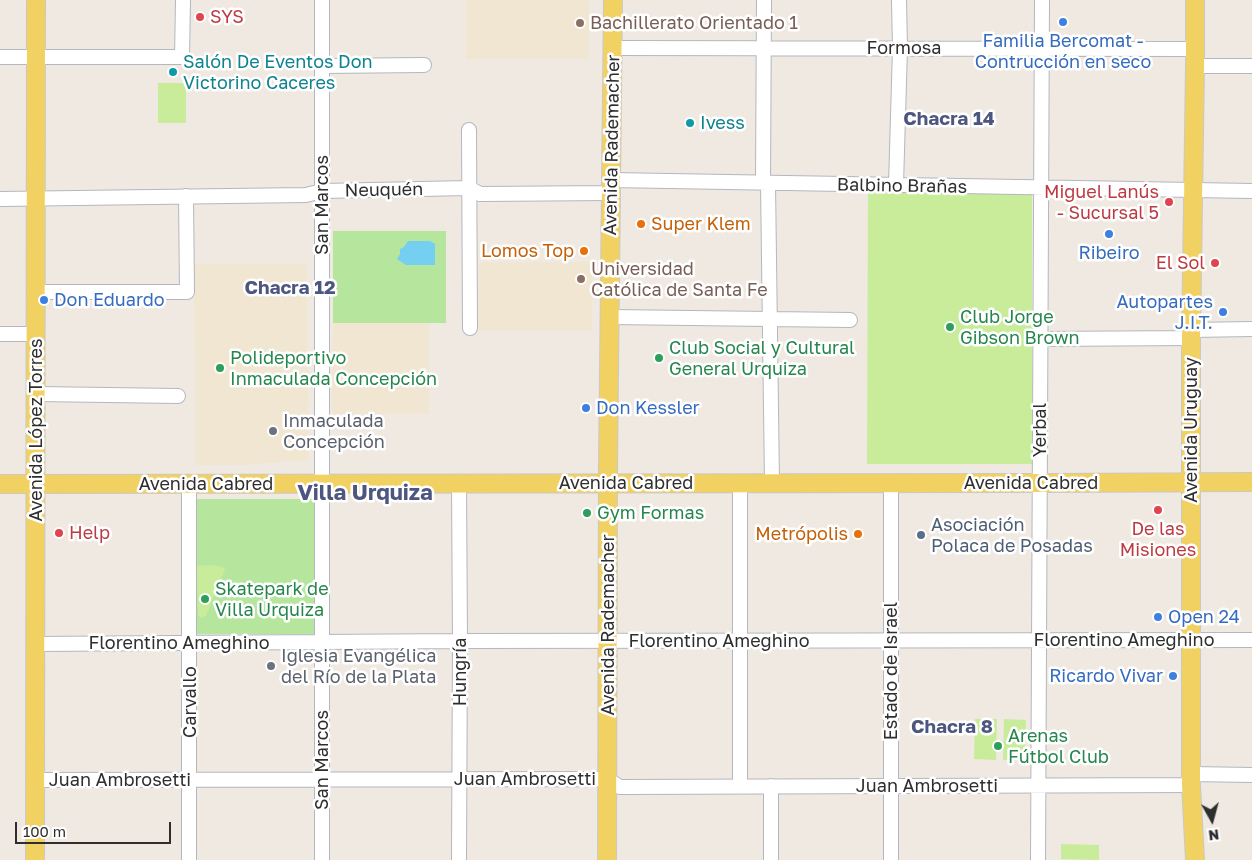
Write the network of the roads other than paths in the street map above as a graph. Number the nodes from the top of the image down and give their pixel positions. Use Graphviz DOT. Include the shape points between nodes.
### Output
graph roads {
  1 [pos="36,0"];
  2 [pos="183,0"];
  3 [pos="322,0"];
  4 [pos="613,0"];
  5 [pos="764,0"];
  6 [pos="899,0"];
  7 [pos="1042,0"];
  8 [pos="1195,0"];
  9 [pos="612,48"];
  10 [pos="764,48"];
  11 [pos="900,48"];
  12 [pos="1042,48"];
  13 [pos="0,57"];
  14 [pos="36,57"];
  15 [pos="1195,57"];
  16 [pos="424,65"];
  17 [pos="322,66"];
  18 [pos="1252,66"];
  19 [pos="468,130"];
  20 [pos="765,183"];
  21 [pos="896,186"];
  22 [pos="611,187"];
  23 [pos="469,188"];
  24 [pos="1041,188"];
  25 [pos="322,191"];
  26 [pos="1193,191"];
  27 [pos="1252,191"];
  28 [pos="186,196"];
  29 [pos="0,199"];
  30 [pos="36,199"];
  31 [pos="36,292"];
  32 [pos="610,317"];
  33 [pos="770,320"];
  34 [pos="850,320"];
  35 [pos="470,328"];
  36 [pos="1252,329"];
  37 [pos="0,334"];
  38 [pos="36,334"];
  39 [pos="1191,334"];
  40 [pos="1040,339"];
  41 [pos="36,394"];
  42 [pos="178,396"];
  43 [pos="1191,482"];
  44 [pos="1252,482"];
  45 [pos="608,483"];
  46 [pos="740,483"];
  47 [pos="772,483"];
  48 [pos="891,483"];
  49 [pos="1040,483"];
  50 [pos="0,484"];
  51 [pos="36,484"];
  52 [pos="189,484"];
  53 [pos="322,484"];
  54 [pos="459,484"];
  55 [pos="1039,640"];
  56 [pos="1191,640"];
  57 [pos="1252,640"];
  58 [pos="460,641"];
  59 [pos="608,641"];
  60 [pos="740,641"];
  61 [pos="891,641"];
  62 [pos="322,642"];
  63 [pos="190,643"];
  64 [pos="36,644"];
  65 [pos="1252,775"];
  66 [pos="322,779"];
  67 [pos="459,779"];
  68 [pos="607,779"];
  69 [pos="36,780"];
  70 [pos="190,780"];
  71 [pos="1191,780"];
  72 [pos="740,786"];
  73 [pos="771,786"];
  74 [pos="891,786"];
  75 [pos="1038,786"];
  76 [pos="36,860"];
  77 [pos="189,860"];
  78 [pos="322,860"];
  79 [pos="459,860"];
  80 [pos="607,860"];
  81 [pos="771,860"];
  82 [pos="892,860"];
  83 [pos="1038,860"];
  84 [pos="1195,860"];
  1 -- 14 [label="main road, Avenida López Torres"];
  2 -- 14 [label="street" via="182,57"];
  3 -- 17 [label="street, San Marcos"];
  4 -- 9 [label="main road, Avenida Rademacher"];
  5 -- 10 [label="street"];
  6 -- 11 [label="street"];
  7 -- 12 [label="street, Yerbal"];
  8 -- 15 [label="main road, Avenida Uruguay"];
  9 -- 10 [label="street, Formosa"];
  9 -- 22 [label="main road, Avenida Rademacher"];
  10 -- 11 [label="street, Formosa"];
  10 -- 20 [label="street"];
  11 -- 12 [label="street, Formosa"];
  11 -- 21 [label="street"];
  12 -- 15 [label="street, Formosa"];
  12 -- 24 [label="street, Yerbal"];
  13 -- 14 [label="street"];
  14 -- 30 [label="main road, Avenida López Torres"];
  15 -- 18 [label="street, Formosa"];
  15 -- 26 [label="main road, Avenida Uruguay"];
  16 -- 17 [label="street"];
  17 -- 25 [label="street, San Marcos"];
  19 -- 23 [label="street"];
  20 -- 21 [label="street, Balbino Brañas"];
  20 -- 22 [label="street, Balbino Brañas"];
  20 -- 33 [label="street"];
  21 -- 24 [label="street, Balbino Brañas"];
  22 -- 23 [label="street, Neuquén" via="480,194"];
  22 -- 32 [label="main road, Avenida Rademacher"];
  23 -- 25 [label="street, Neuquén"];
  23 -- 35 [label="street"];
  24 -- 26 [label="street, Balbino Brañas"];
  24 -- 40 [label="street, Yerbal"];
  25 -- 28 [label="street, Neuquén" via="306,195"];
  25 -- 53 [label="street, San Marcos"];
  26 -- 27 [label="street"];
  26 -- 39 [label="main road, Avenida Uruguay"];
  28 -- 30 [label="street, Neuquén"];
  28 -- 31 [label="street" via="187,292"];
  29 -- 30 [label="street, Neuquén"];
  30 -- 31 [label="main road, Avenida López Torres"];
  31 -- 38 [label="main road, Avenida López Torres"];
  32 -- 33 [label="street"];
  32 -- 45 [label="main road, Avenida Rademacher"];
  33 -- 34 [label="street"];
  33 -- 47 [label="street"];
  36 -- 39 [label="street"];
  37 -- 38 [label="street"];
  38 -- 41 [label="main road, Avenida López Torres"];
  39 -- 40 [label="street"];
  39 -- 43 [label="main road, Avenida Uruguay"];
  40 -- 49 [label="street, Yerbal"];
  41 -- 42 [label="street"];
  41 -- 51 [label="main road, Avenida López Torres"];
  43 -- 44 [label="main road, Avenida Cabred"];
  43 -- 49 [label="main road, Avenida Cabred"];
  43 -- 56 [label="main road, Avenida Uruguay"];
  45 -- 46 [label="main road, Avenida Cabred"];
  45 -- 54 [label="main road, Avenida Cabred"];
  45 -- 59 [label="main road, Avenida Rademacher"];
  46 -- 47 [label="main road, Avenida Cabred"];
  46 -- 60 [label="street"];
  47 -- 48 [label="main road, Avenida Cabred"];
  48 -- 49 [label="main road, Avenida Cabred"];
  48 -- 61 [label="street, Estado de Israel"];
  49 -- 55 [label="street, Yerbal"];
  50 -- 51 [label="main road, Avenida Cabred"];
  51 -- 52 [label="main road, Avenida Cabred"];
  51 -- 64 [label="main road, Avenida López Torres"];
  52 -- 53 [label="main road, Avenida Cabred"];
  52 -- 63 [label="street, Carvallo"];
  53 -- 54 [label="main road, Avenida Cabred"];
  53 -- 62 [label="street, San Marcos"];
  54 -- 58 [label="street, Hungría"];
  55 -- 56 [label="street, Florentino Ameghino"];
  55 -- 61 [label="street, Florentino Ameghino"];
  55 -- 75 [label="street, Yerbal"];
  56 -- 57 [label="street, Florentino Ameghino"];
  56 -- 71 [label="main road, Avenida Uruguay"];
  58 -- 59 [label="street, Florentino Ameghino"];
  58 -- 62 [label="street, Florentino Ameghino"];
  58 -- 67 [label="street, Hungría"];
  59 -- 60 [label="street, Florentino Ameghino"];
  59 -- 68 [label="main road, Avenida Rademacher"];
  60 -- 61 [label="street, Florentino Ameghino"];
  60 -- 72 [label="street"];
  61 -- 74 [label="street, Estado de Israel"];
  62 -- 63 [label="street, Florentino Ameghino"];
  62 -- 66 [label="street, San Marcos"];
  63 -- 64 [label="street, Florentino Ameghino"];
  63 -- 70 [label="street, Carvallo"];
  64 -- 69 [label="main road, Avenida López Torres"];
  65 -- 71 [label="street, Juan Ambrosetti"];
  66 -- 67 [label="street, Juan Ambrosetti"];
  66 -- 70 [label="street, Juan Ambrosetti"];
  66 -- 78 [label="street, San Marcos"];
  67 -- 68 [label="street, Juan Ambrosetti"];
  67 -- 79 [label="street, Hungría"];
  68 -- 72 [label="street, Juan Ambrosetti" via="620,787"];
  68 -- 80 [label="main road, Avenida Rademacher"];
  69 -- 70 [label="street, Juan Ambrosetti"];
  69 -- 76 [label="main road, Avenida López Torres"];
  70 -- 77 [label="street, Carvallo"];
  71 -- 75 [label="street, Juan Ambrosetti"];
  71 -- 84 [label="main road, Avenida Uruguay"];
  72 -- 73 [label="street, Juan Ambrosetti"];
  73 -- 74 [label="street, Juan Ambrosetti"];
  73 -- 81 [label="street"];
  74 -- 75 [label="street, Juan Ambrosetti"];
  74 -- 82 [label="street, Estado de Israel"];
  75 -- 83 [label="street, Yerbal"];
}
